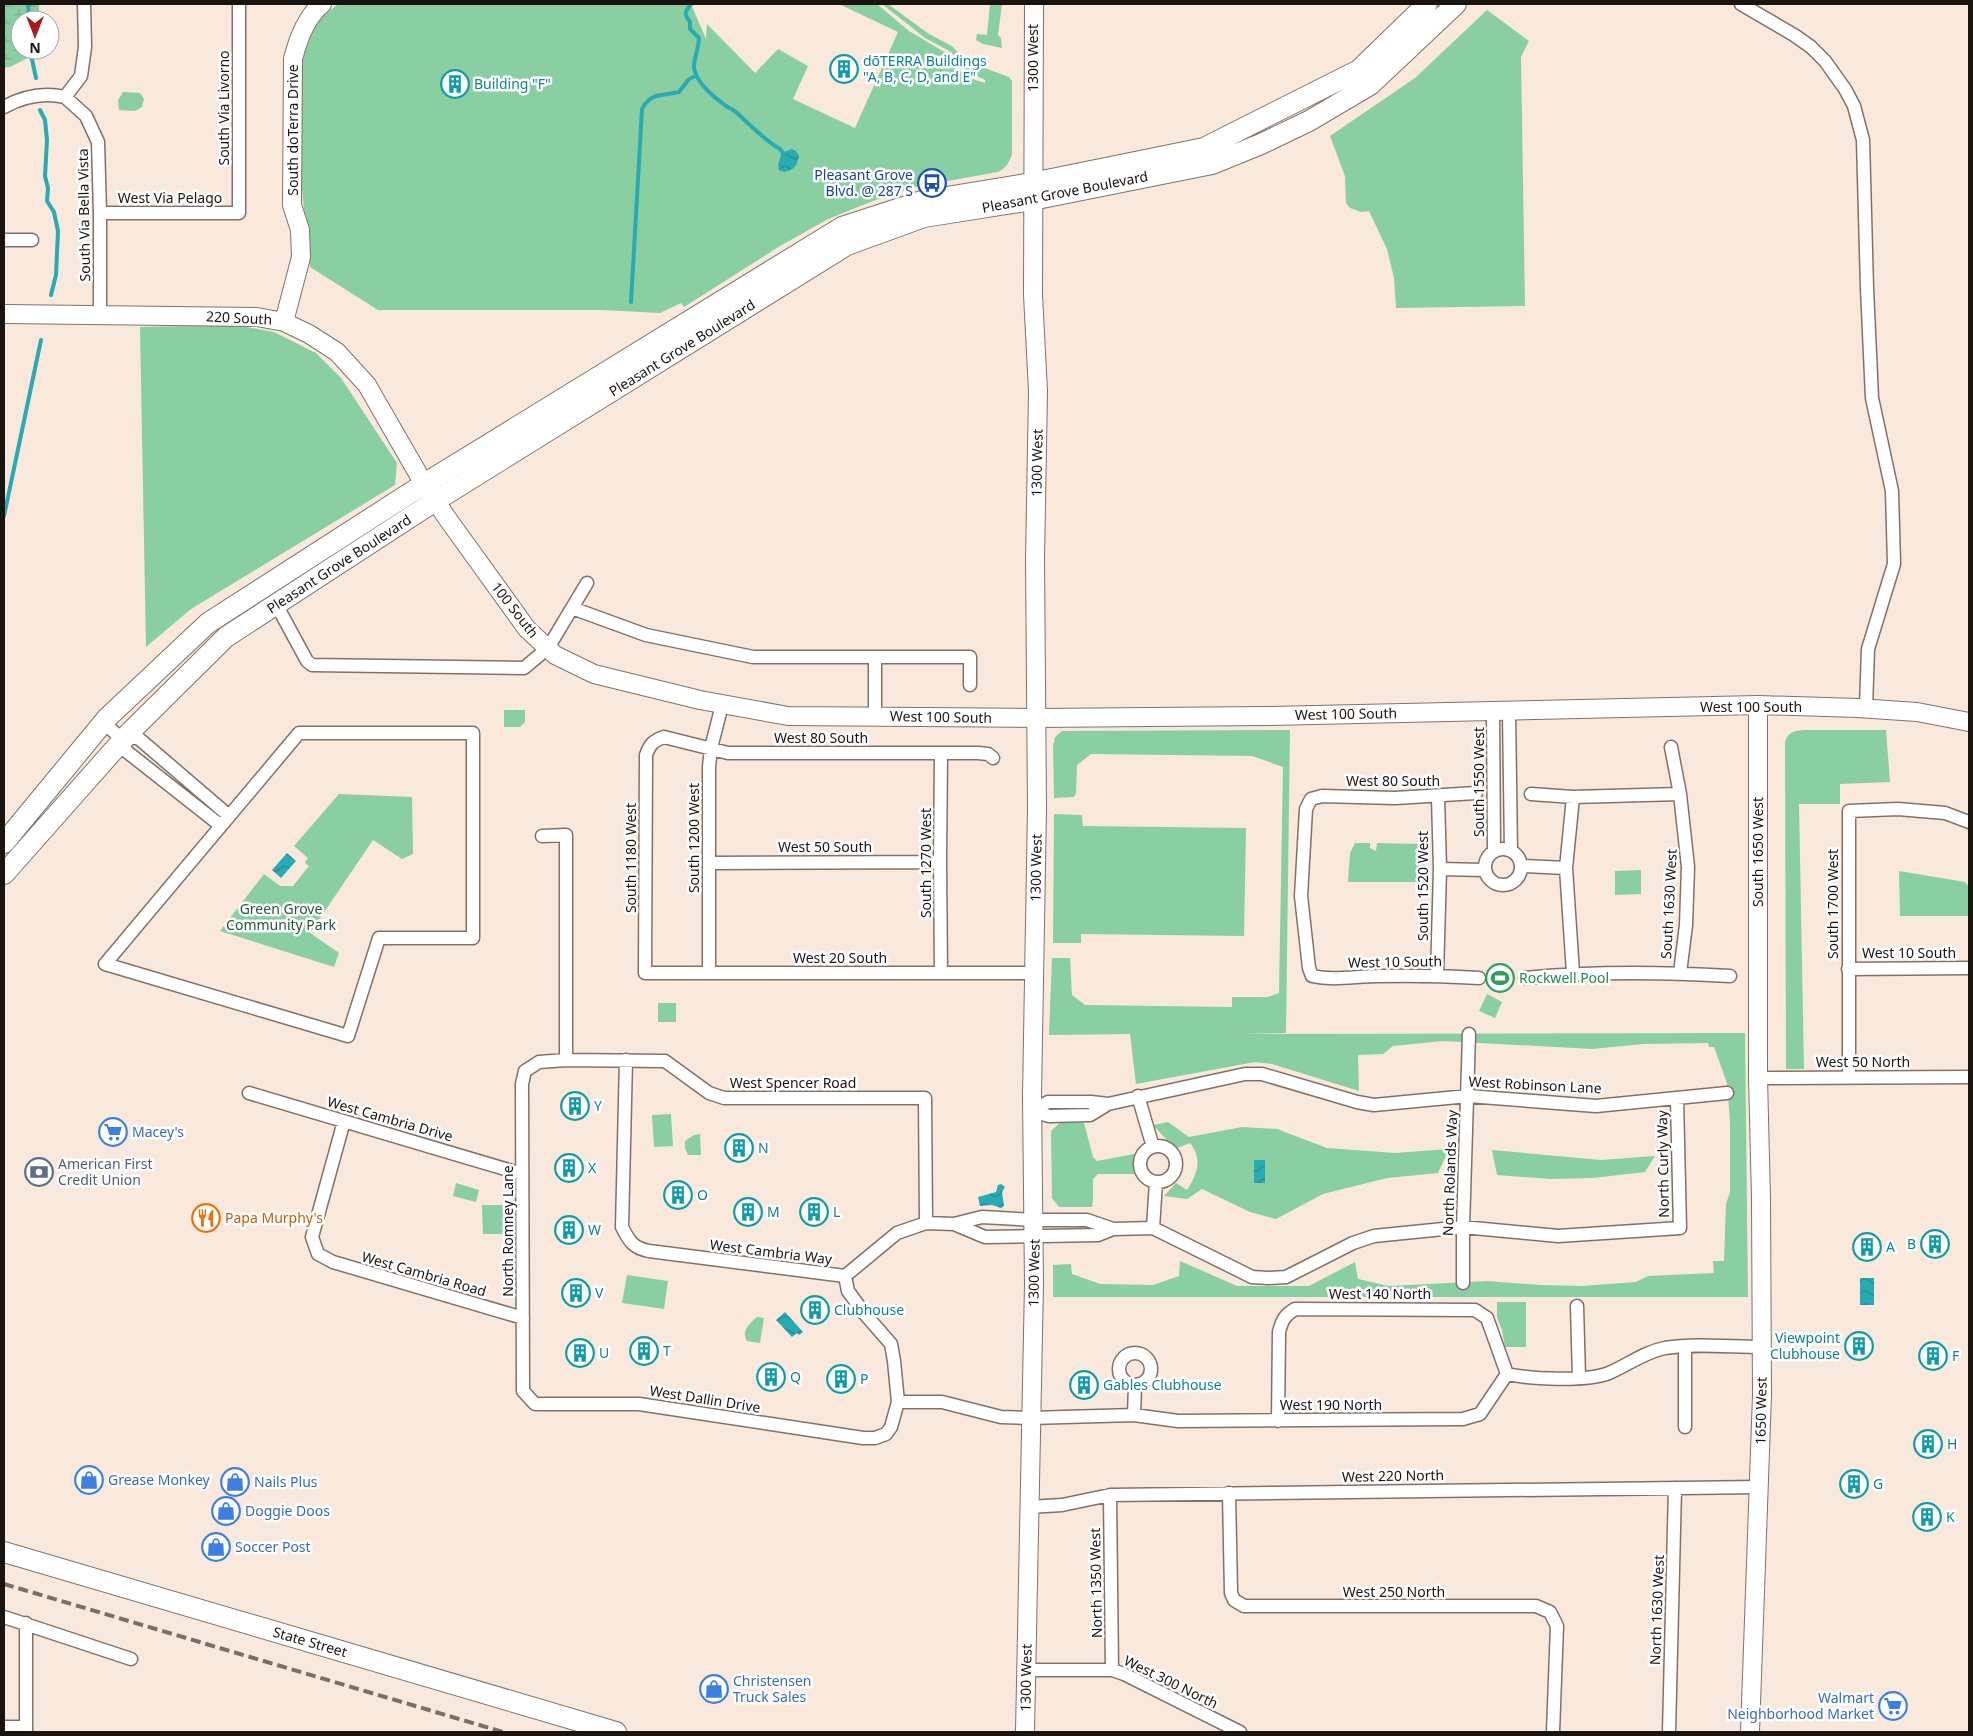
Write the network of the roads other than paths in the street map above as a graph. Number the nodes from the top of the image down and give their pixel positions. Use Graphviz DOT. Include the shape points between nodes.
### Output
graph roads {
  1 [pos="84,4"];
  2 [pos="239,4"];
  3 [pos="322,4"];
  4 [pos="1034,4"];
  5 [pos="1427,4"];
  6 [pos="1456,4"];
  7 [pos="1741,4"];
  8 [pos="65,97"];
  9 [pos="4,107"];
  10 [pos="1032,191"];
  11 [pos="100,213"];
  12 [pos="239,213"];
  13 [pos="4,240"];
  14 [pos="32,240"];
  15 [pos="4,314"];
  16 [pos="100,314"];
  17 [pos="284,322"];
  18 [pos="430,492"];
  19 [pos="587,583"];
  20 [pos="276,604"];
  21 [pos="572,608"];
  22 [pos="548,648"];
  23 [pos="874,657"];
  24 [pos="970,685"];
  25 [pos="722,705"];
  26 [pos="1758,706"];
  27 [pos="1866,708"];
  28 [pos="1501,712"];
  29 [pos="875,717"];
  30 [pos="1035,718"];
  31 [pos="1969,722"];
  32 [pos="104,723"];
  33 [pos="123,740"];
  34 [pos="651,744"];
  35 [pos="1671,746"];
  36 [pos="711,748"];
  37 [pos="942,752"];
  38 [pos="157,754"];
  39 [pos="993,758"];
  40 [pos="145,766"];
  41 [pos="1476,793"];
  42 [pos="1531,794"];
  43 [pos="1680,794"];
  44 [pos="1438,797"];
  45 [pos="1573,797"];
  46 [pos="224,820"];
  47 [pos="1969,822"];
  48 [pos="542,836"];
  49 [pos="4,843"];
  50 [pos="1494,851"];
  51 [pos="1511,851"];
  52 [pos="940,862"];
  53 [pos="710,863"];
  54 [pos="1522,866"];
  55 [pos="1566,868"];
  56 [pos="1440,870"];
  57 [pos="1484,870"];
  58 [pos="4,874"];
  59 [pos="1848,968"];
  60 [pos="1969,968"];
  61 [pos="645,973"];
  62 [pos="709,973"];
  63 [pos="941,973"];
  64 [pos="1035,973"];
  65 [pos="1573,973"];
  66 [pos="1680,973"];
  67 [pos="1437,975"];
  68 [pos="1312,976"];
  69 [pos="1730,976"];
  70 [pos="1479,978"];
  71 [pos="1525,978"];
  72 [pos="1758,999"];
  73 [pos="1469,1034"];
  74 [pos="566,1060"];
  75 [pos="626,1060"];
  76 [pos="525,1071"];
  77 [pos="1849,1077"];
  78 [pos="1969,1077"];
  79 [pos="1758,1078"];
  80 [pos="249,1092"];
  81 [pos="1727,1093"];
  82 [pos="1138,1096"];
  83 [pos="1468,1096"];
  84 [pos="1677,1099"];
  85 [pos="1032,1111"];
  86 [pos="344,1121"];
  87 [pos="1153,1147"];
  88 [pos="522,1174"];
  89 [pos="1156,1182"];
  90 [pos="926,1223"];
  91 [pos="954,1224"];
  92 [pos="1034,1227"];
  93 [pos="1462,1227"];
  94 [pos="1153,1228"];
  95 [pos="845,1276"];
  96 [pos="1463,1283"];
  97 [pos="1577,1306"];
  98 [pos="523,1318"];
  99 [pos="1684,1346"];
  100 [pos="1761,1347"];
  101 [pos="1507,1374"];
  102 [pos="1580,1378"];
  103 [pos="1135,1385"];
  104 [pos="523,1391"];
  105 [pos="898,1402"];
  106 [pos="1134,1415"];
  107 [pos="1030,1418"];
  108 [pos="1278,1421"];
  109 [pos="1685,1427"];
  110 [pos="1759,1487"];
  111 [pos="1675,1488"];
  112 [pos="1229,1493"];
  113 [pos="1110,1495"];
  114 [pos="1029,1508"];
  115 [pos="4,1552"];
  116 [pos="4,1617"];
  117 [pos="26,1623"];
  118 [pos="131,1659"];
  119 [pos="1026,1670"];
  120 [pos="1112,1670"];
  121 [pos="4,1727"];
  122 [pos="26,1730"];
  123 [pos="616,1732"];
  124 [pos="1025,1732"];
  125 [pos="1240,1732"];
  126 [pos="1553,1732"];
  127 [pos="1669,1732"];
  128 [pos="1750,1732"];
  1 -- 8 [label="street" via="85,47 81,76"];
  2 -- 12 [label="street, South Via Livorno"];
  3 -- 17 [label="street, South doTerra Drive" via="310,17 293,59 292,205 300,230 302,257"];
  4 -- 10 [label="street, 1300 West"];
  5 -- 10 [label="main road, Pleasant Grove Boulevard" via="1359,70 1204,148"];
  6 -- 10 [label="main road, Pleasant Grove Boulevard" via="1370,86 1262,144 1212,164"];
  7 -- 27 [label="street" via="1811,47 1836,75 1854,106 1861,132 1872,398 1892,491 1894,564 1868,649"];
  8 -- 9 [label="street" via="50,93 28,96"];
  8 -- 11 [label="street, South Via Bella Vista" via="86,116 98,142"];
  10 -- 18 [label="main road, Pleasant Grove Boulevard" via="922,200 842,227"];
  10 -- 30 [label="street, 1300 West" via="1038,392"];
  11 -- 12 [label="street, West Via Pelago"];
  11 -- 16 [label="street, South Via Bella Vista"];
  13 -- 14 [label="street"];
  15 -- 16 [label="street, 220 South"];
  16 -- 17 [label="street, 220 South" via="257,317"];
  17 -- 18 [label="street, 220 South" via="337,352 367,385"];
  18 -- 20 [label="main road, Pleasant Grove Boulevard"];
  18 -- 22 [label="street, 100 South" via="527,629"];
  18 -- 32 [label="main road, Pleasant Grove Boulevard" via="208,623"];
  19 -- 21 [label="street"];
  20 -- 22 [label="street" via="306,661 312,665 524,668"];
  20 -- 33 [label="main road, Pleasant Grove Boulevard" via="226,637"];
  21 -- 22 [label="street"];
  21 -- 23 [label="street" via="646,635 753,657"];
  22 -- 25 [label="street, 100 South" via="594,674"];
  23 -- 24 [label="street" via="970,657"];
  23 -- 29 [label="street"];
  25 -- 29 [label="street, West 100 South" via="788,716"];
  25 -- 36 [label="street, South 1200 West"];
  26 -- 27 [label="street, West 100 South"];
  26 -- 28 [label="street, West 100 South"];
  26 -- 72 [label="street, South 1650 West"];
  27 -- 31 [label="street, West 100 South" via="1917,712"];
  28 -- 30 [label="street, West 100 South"];
  28 -- 50 [label="street, South 1550 West"];
  28 -- 51 [label="street"];
  29 -- 30 [label="street, West 100 South"];
  30 -- 64 [label="street, 1300 West"];
  32 -- 33 [label="street"];
  32 -- 49 [label="main road, Pleasant Grove Boulevard"];
  33 -- 38 [label="street" via="137,737"];
  33 -- 40 [label="street" via="126,751"];
  33 -- 58 [label="main road, Pleasant Grove Boulevard"];
  34 -- 36 [label="street, West 80 South" via="664,737"];
  34 -- 61 [label="street, South 1180 West" via="646,755"];
  35 -- 43 [label="street, South 1630 West"];
  36 -- 37 [label="street, West 80 South" via="728,753"];
  36 -- 53 [label="street, South 1200 West"];
  37 -- 39 [label="street, West 80 South" via="988,754"];
  37 -- 52 [label="street, South 1270 West"];
  38 -- 40 [label="street"];
  38 -- 46 [label="street"];
  40 -- 46 [label="street"];
  41 -- 44 [label="street, West 80 South"];
  42 -- 45 [label="street"];
  43 -- 45 [label="street"];
  43 -- 66 [label="street, South 1630 West" via="1688,867"];
  44 -- 56 [label="street, South 1520 West"];
  44 -- 68 [label="street, West 80 South" via="1322,796 1311,799 1306,809 1301,896"];
  45 -- 55 [label="street"];
  46 -- 46 [label="street" via="299,733 473,733 473,938 379,938 348,1036 105,964"];
  47 -- 59 [label="street, South 1700 West" via="1945,813 1898,809 1849,811"];
  48 -- 74 [label="street" via="566,835"];
  50 -- 51 [label="street"];
  50 -- 57 [label="street" via="1486,859"];
  51 -- 54 [label="street"];
  52 -- 53 [label="street, West 50 South"];
  52 -- 63 [label="street, South 1270 West"];
  53 -- 62 [label="street, South 1200 West"];
  54 -- 55 [label="street"];
  54 -- 57 [label="street" via="1518,878 1508,885 1496,884"];
  55 -- 65 [label="street"];
  56 -- 57 [label="street"];
  56 -- 67 [label="street, South 1520 West"];
  59 -- 60 [label="street, West 10 South"];
  59 -- 77 [label="street, South 1700 West"];
  61 -- 62 [label="street, West 20 South"];
  62 -- 63 [label="street, West 20 South"];
  63 -- 64 [label="street, West 20 South"];
  64 -- 85 [label="street, 1300 West"];
  65 -- 66 [label="street"];
  65 -- 71 [label="street"];
  66 -- 69 [label="street"];
  67 -- 68 [label="street, West 10 South"];
  67 -- 70 [label="street, West 10 South"];
  72 -- 79 [label="street, 1650 West"];
  73 -- 83 [label="street, North Rolands Way"];
  74 -- 75 [label="street, West Spencer Road"];
  74 -- 76 [label="street, West Spencer Road" via="539,1062"];
  75 -- 90 [label="street, West Spencer Road" via="665,1061 709,1093 724,1098 925,1098"];
  75 -- 95 [label="street, West Cambria Way" via="622,1227 630,1242 649,1252"];
  76 -- 88 [label="street, North Romney Lane" via="522,1084"];
  77 -- 78 [label="street, West 50 North"];
  77 -- 79 [label="street, West 50 North"];
  79 -- 100 [label="street, 1650 West"];
  80 -- 86 [label="street, West Cambria Drive"];
  81 -- 84 [label="street, West Robinson Lane"];
  82 -- 83 [label="street, West Robinson Lane" via="1245,1074 1262,1074 1374,1105"];
  82 -- 85 [label="street, West Robinson Lane" via="1108,1104 1048,1102"];
  82 -- 87 [label="street"];
  83 -- 84 [label="street, West Robinson Lane" via="1596,1106"];
  83 -- 93 [label="street, North Rolands Way"];
  84 -- 93 [label="street, North Curly Way" via="1680,1228 1558,1236"];
  85 -- 92 [label="street, 1300 West"];
  86 -- 88 [label="street, West Cambria Drive"];
  86 -- 98 [label="street, West Cambria Road" via="312,1237 318,1254 333,1262"];
  87 -- 89 [label="street" via="1143,1154 1140,1167 1146,1178"];
  87 -- 89 [label="street" via="1168,1150 1176,1165 1170,1178"];
  88 -- 98 [label="street, North Romney Lane"];
  89 -- 94 [label="street"];
  90 -- 91 [label="street, West Cambria Way"];
  90 -- 95 [label="street, West Cambria Way" via="897,1233"];
  91 -- 92 [label="street, West Cambria Way" via="982,1217"];
  91 -- 92 [label="street, West Cambria Way" via="985,1237"];
  92 -- 94 [label="street" via="1087,1220 1113,1229"];
  92 -- 107 [label="street, 1300 West"];
  93 -- 94 [label="street" via="1374,1236 1353,1243 1286,1277 1268,1278 1252,1277"];
  93 -- 96 [label="street, North Rolands Way"];
  95 -- 105 [label="street" via="848,1291 891,1344"];
  97 -- 102 [label="street"];
  98 -- 104 [label="street, North Romney Lane"];
  99 -- 100 [label="street"];
  99 -- 102 [label="street" via="1649,1353 1593,1378"];
  99 -- 109 [label="street"];
  100 -- 110 [label="street, 1650 West"];
  101 -- 102 [label="street"];
  101 -- 108 [label="street, West 190 North" via="1480,1414 1462,1419"];
  101 -- 108 [label="street, West 140 North" via="1491,1326 1487,1318 1475,1310 1295,1309 1282,1320"];
  103 -- 106 [label="street"];
  104 -- 105 [label="street, West Dallin Drive" via="535,1404 640,1404 863,1438 886,1434"];
  105 -- 107 [label="street" via="942,1402 989,1416"];
  106 -- 107 [label="street, West 190 North" via="1104,1423 1077,1417"];
  106 -- 108 [label="street, West 190 North" via="1178,1421"];
  107 -- 114 [label="street, 1300 West"];
  110 -- 111 [label="street, West 220 North"];
  110 -- 128 [label="street, 1650 West"];
  111 -- 112 [label="street, West 220 North"];
  111 -- 127 [label="street, North 1630 West"];
  112 -- 113 [label="street, West 220 North"];
  112 -- 126 [label="street, West 250 North" via="1231,1593 1239,1604 1250,1608 1536,1606 1550,1612 1557,1626"];
  113 -- 114 [label="street, West 220 North"];
  113 -- 120 [label="street, North 1350 West"];
  114 -- 119 [label="street, 1300 West"];
  115 -- 123 [label="main road, State Street"];
  116 -- 117 [label="street"];
  117 -- 118 [label="street"];
  117 -- 122 [label="street"];
  119 -- 120 [label="street, West 300 North"];
  119 -- 124 [label="street, 1300 West"];
  120 -- 125 [label="street, West 300 North"];
  121 -- 122 [label="street"];
}
